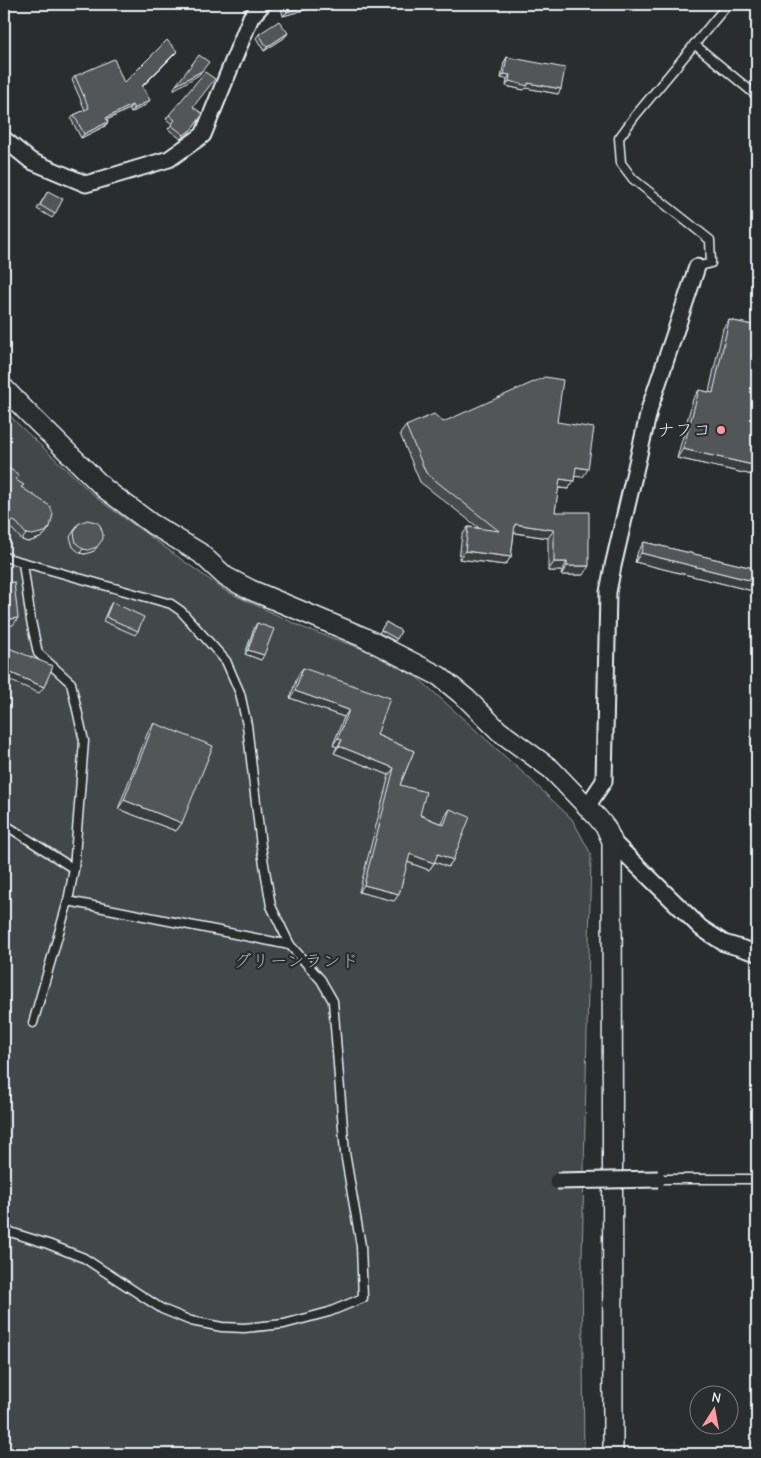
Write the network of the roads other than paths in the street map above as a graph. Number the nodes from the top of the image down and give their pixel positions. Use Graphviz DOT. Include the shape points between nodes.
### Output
graph roads {
  1 [pos="262,4"];
  2 [pos="728,4"];
  3 [pos="694,44"];
  4 [pos="757,96"];
  5 [pos="4,139"];
  6 [pos="698,267"];
  7 [pos="4,388"];
  8 [pos="4,557"];
  9 [pos="23,563"];
  10 [pos="588,805"];
  11 [pos="4,824"];
  12 [pos="612,841"];
  13 [pos="74,869"];
  14 [pos="68,901"];
  15 [pos="290,944"];
  16 [pos="757,953"];
  17 [pos="33,1023"];
  18 [pos="757,1179"];
  19 [pos="658,1180"];
  20 [pos="557,1181"];
  21 [pos="4,1230"];
  22 [pos="613,1454"];
  1 -- 5 [label="street" via="251,17 203,135 169,159 86,184 31,161"];
  2 -- 3 [label="lane"];
  3 -- 4 [label="lane"];
  3 -- 6 [label="lane" via="620,138 621,163 633,179 710,240 712,263"];
  6 -- 10 [label="street" via="650,407 613,566 608,592 604,781"];
  7 -- 10 [label="street" via="105,489 152,524 200,553 226,577 363,637 439,676 499,730 551,769"];
  8 -- 9 [label="lane"];
  9 -- 13 [label="lane" via="38,653 71,683 84,741"];
  9 -- 15 [label="lane" via="171,604 226,661 240,693 247,725 271,906"];
  10 -- 12 [label="street"];
  11 -- 13 [label="lane"];
  12 -- 16 [label="street" via="701,928 724,943"];
  12 -- 22 [label="street"];
  13 -- 14 [label="lane"];
  14 -- 15 [label="lane"];
  14 -- 17 [label="lane"];
  15 -- 21 [label="lane" via="321,980 333,1001 345,1153 361,1246 363,1298 329,1312 284,1324 222,1327 191,1321 162,1309 84,1258"];
  18 -- 19 [label="lane"];
  19 -- 20 [label="street, bridge"];
}
